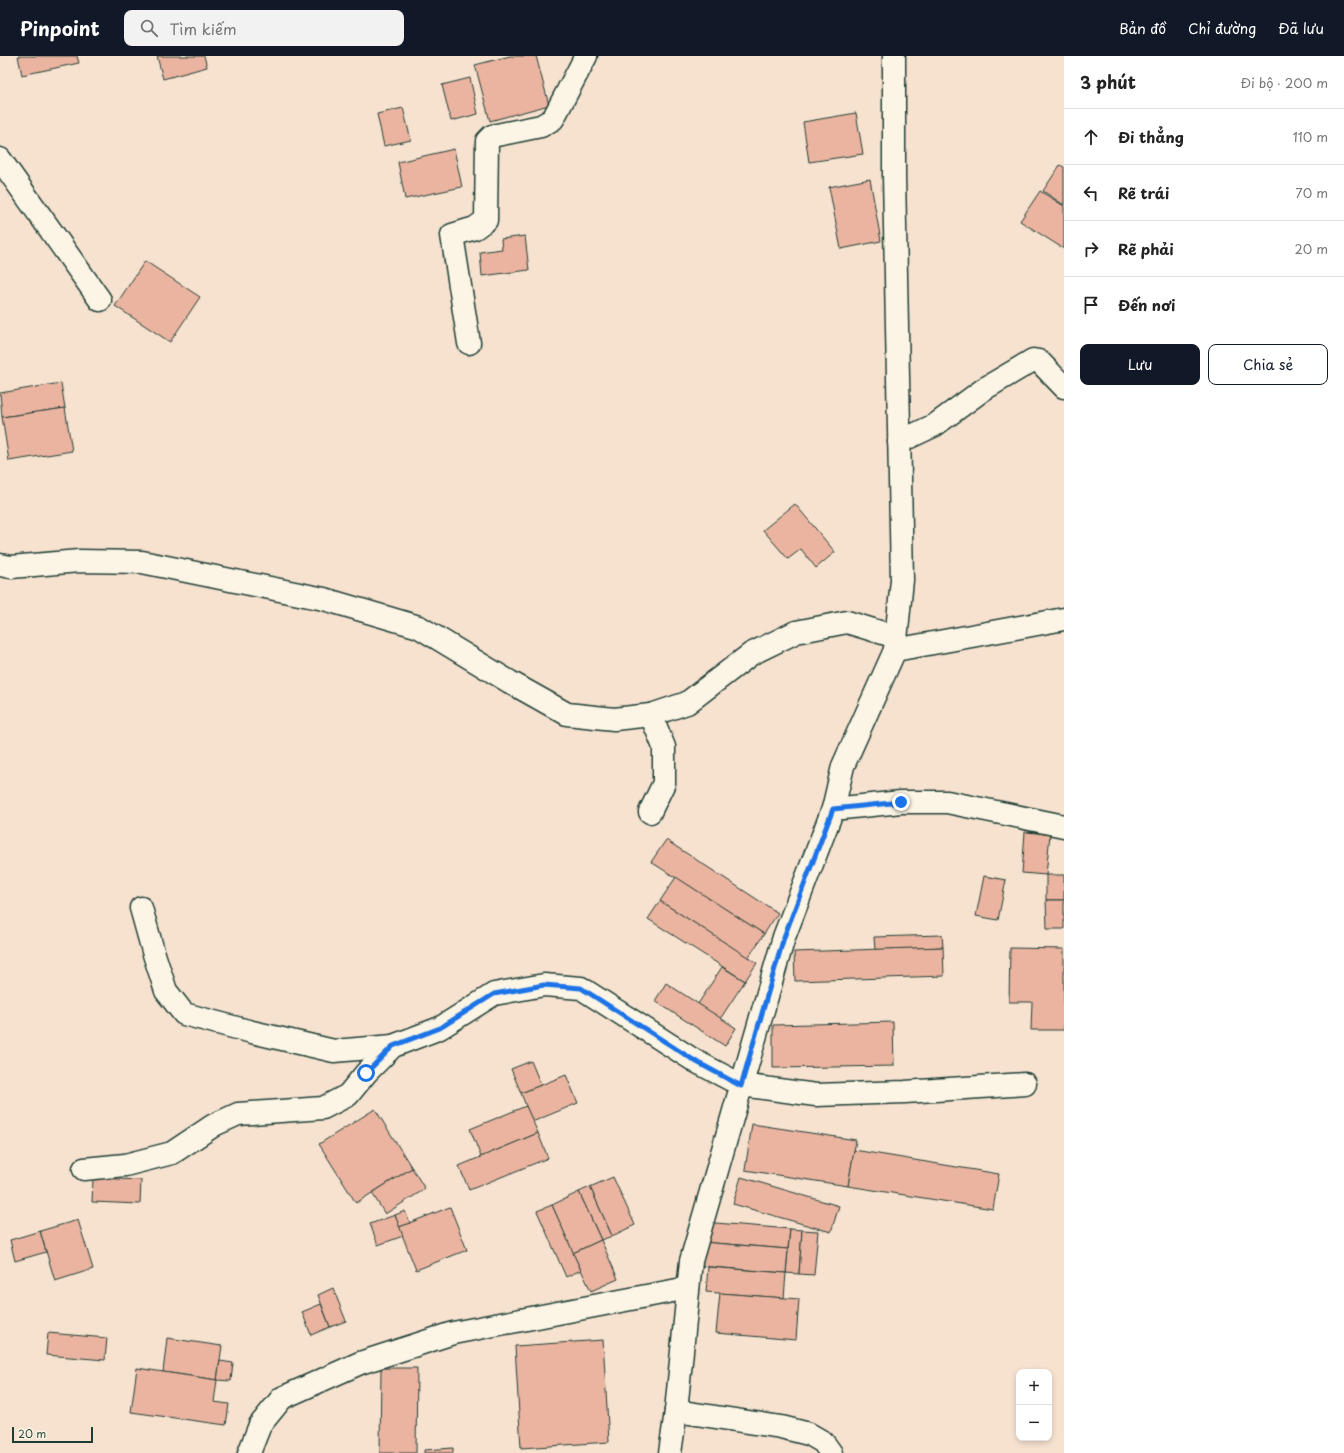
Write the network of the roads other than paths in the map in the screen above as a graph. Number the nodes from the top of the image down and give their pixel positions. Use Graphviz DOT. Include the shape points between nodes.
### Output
graph roads {
  1 [pos="586,56"];
  2 [pos="894,56"];
  3 [pos="0,159"];
  4 [pos="100,300"];
  5 [pos="469,343"];
  6 [pos="1064,387"];
  7 [pos="899,442"];
  8 [pos="0,566"];
  9 [pos="1064,619"];
  10 [pos="895,643"];
  11 [pos="651,715"];
  12 [pos="833,809"];
  13 [pos="650,812"];
  14 [pos="1064,826"];
  15 [pos="141,908"];
  16 [pos="393,1046"];
  17 [pos="1025,1084"];
  18 [pos="741,1086"];
  19 [pos="84,1169"];
  20 [pos="688,1288"];
  21 [pos="676,1411"];
  22 [pos="249,1453"];
  23 [pos="670,1453"];
  24 [pos="831,1453"];
  1 -- 5 [label="street" via="553,119 541,126 492,136 487,141 486,220 475,228 452,235"];
  2 -- 7 [label="street"];
  3 -- 4 [label="street"];
  6 -- 7 [label="street" via="1039,361 1033,360 984,389 935,425"];
  7 -- 10 [label="street" via="902,580"];
  8 -- 11 [label="street" via="79,561 142,562 324,599 419,627 567,714 614,719"];
  9 -- 10 [label="street"];
  10 -- 11 [label="street" via="847,622 796,632 751,654 687,703"];
  10 -- 12 [label="street" via="843,766"];
  11 -- 13 [label="street" via="664,747 664,783"];
  12 -- 14 [label="street" via="901,802 947,802"];
  12 -- 18 [label="street" via="784,937"];
  15 -- 16 [label="street" via="166,991 184,1014 334,1051"];
  16 -- 18 [label="street" via="440,1028 494,994 544,985 581,988 695,1061"];
  16 -- 19 [label="street" via="348,1095 323,1108 238,1114 214,1125 172,1152 125,1165"];
  17 -- 18 [label="street" via="816,1095"];
  18 -- 20 [label="street" via="691,1261"];
  20 -- 21 [label="street"];
  20 -- 22 [label="street" via="453,1333 360,1363 282,1398 260,1425"];
  21 -- 23 [label="street"];
  21 -- 24 [label="street" via="781,1427 809,1434 823,1442"];
}
